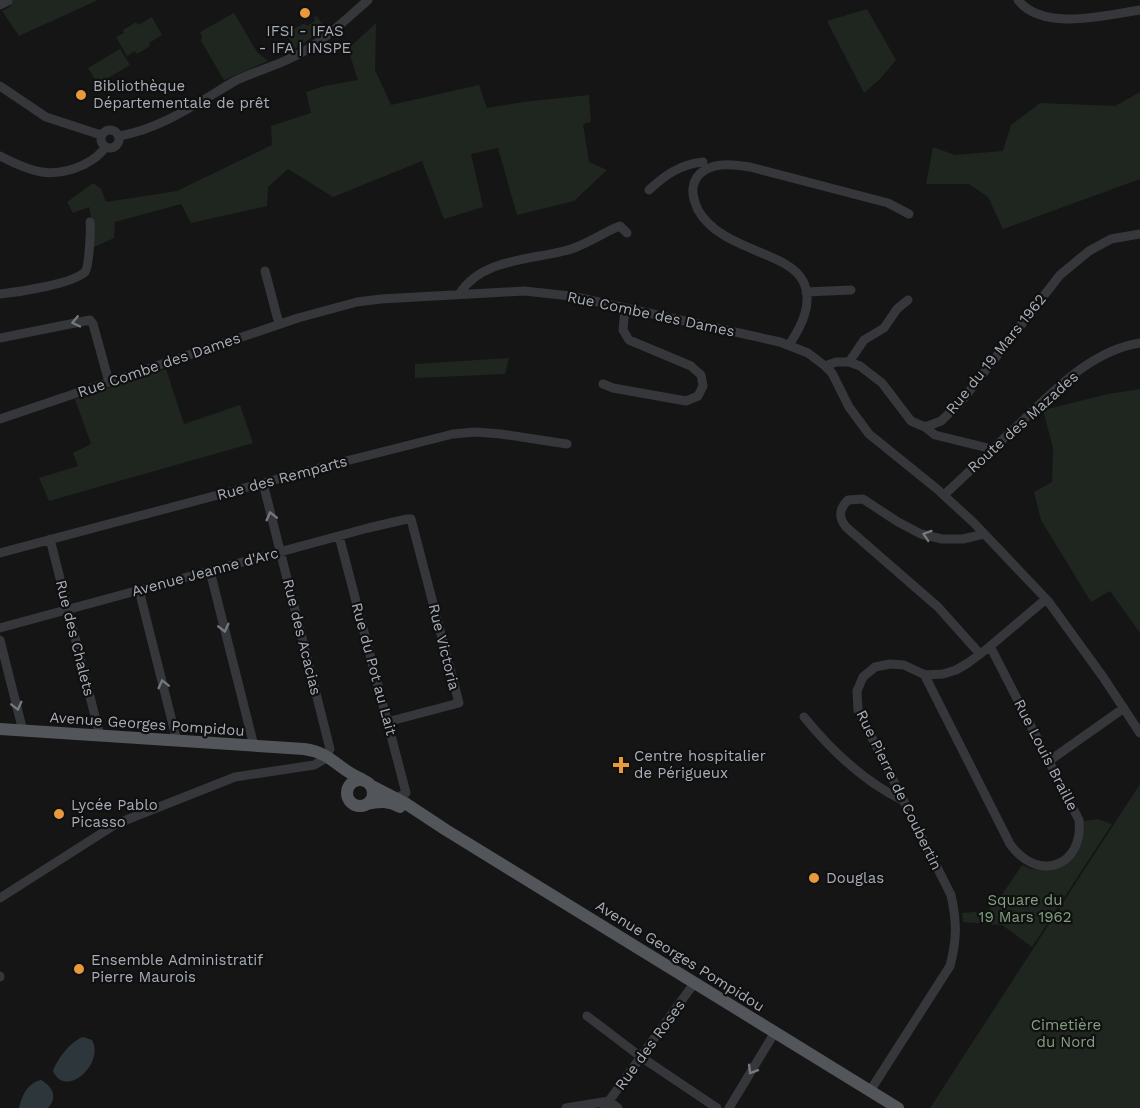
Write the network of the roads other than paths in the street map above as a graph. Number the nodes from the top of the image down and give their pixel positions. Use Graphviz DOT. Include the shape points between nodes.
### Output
graph roads {
  1 [pos="368,0"];
  2 [pos="1018,0"];
  3 [pos="8,1"];
  4 [pos="0,6"];
  5 [pos="1140,10"];
  6 [pos="0,86"];
  7 [pos="101,135"];
  8 [pos="119,136"];
  9 [pos="105,147"];
  10 [pos="0,156"];
  11 [pos="703,162"];
  12 [pos="649,190"];
  13 [pos="909,214"];
  14 [pos="90,222"];
  15 [pos="627,233"];
  16 [pos="1140,234"];
  17 [pos="265,271"];
  18 [pos="851,290"];
  19 [pos="806,292"];
  20 [pos="460,293"];
  21 [pos="0,294"];
  22 [pos="908,300"];
  23 [pos="625,308"];
  24 [pos="279,324"];
  25 [pos="0,338"];
  26 [pos="1140,343"];
  27 [pos="789,345"];
  28 [pos="849,362"];
  29 [pos="825,366"];
  30 [pos="109,382"];
  31 [pos="603,384"];
  32 [pos="0,419"];
  33 [pos="925,427"];
  34 [pos="567,444"];
  35 [pos="992,449"];
  36 [pos="263,483"];
  37 [pos="944,495"];
  38 [pos="411,519"];
  39 [pos="984,534"];
  40 [pos="339,536"];
  41 [pos="50,540"];
  42 [pos="280,552"];
  43 [pos="0,553"];
  44 [pos="210,571"];
  45 [pos="139,590"];
  46 [pos="1046,599"];
  47 [pos="68,609"];
  48 [pos="0,628"];
  49 [pos="0,640"];
  50 [pos="990,646"];
  51 [pos="980,654"];
  52 [pos="924,674"];
  53 [pos="1124,708"];
  54 [pos="804,717"];
  55 [pos="387,722"];
  56 [pos="0,729"];
  57 [pos="23,731"];
  58 [pos="1140,733"];
  59 [pos="100,736"];
  60 [pos="177,741"];
  61 [pos="254,746"];
  62 [pos="326,758"];
  63 [pos="1049,761"];
  64 [pos="367,783"];
  65 [pos="348,787"];
  66 [pos="397,798"];
  67 [pos="904,801"];
  68 [pos="367,804"];
  69 [pos="446,830"];
  70 [pos="0,898"];
  71 [pos="695,982"];
  72 [pos="587,1016"];
  73 [pos="775,1032"];
  74 [pos="641,1057"];
  75 [pos="870,1091"];
  76 [pos="606,1104"];
  77 [pos="566,1108"];
  78 [pos="618,1108"];
  79 [pos="717,1108"];
  80 [pos="729,1108"];
  81 [pos="898,1108"];
  1 -- 8 [label="street" via="293,58 240,79 163,122"];
  2 -- 5 [label="street" via="1053,19"];
  3 -- 4 [label="street"];
  6 -- 7 [label="street" via="46,117"];
  7 -- 8 [label="street" via="110,129"];
  7 -- 9 [label="street"];
  8 -- 9 [label="street" via="117,145"];
  9 -- 10 [label="street" via="92,160 62,172 32,171"];
  11 -- 12 [label="street" via="677,169"];
  13 -- 19 [label="street" via="888,203 750,167 712,166 698,175 692,192 694,201 714,230 797,273"];
  14 -- 21 [label="street" via="89,264 85,273 62,282"];
  15 -- 20 [label="street" via="620,226 566,251 507,263 467,282"];
  16 -- 33 [label="street, Rue du 19 Mars 1962" via="1111,239 1060,275 960,403 941,421"];
  17 -- 24 [label="street"];
  18 -- 19 [label="street"];
  19 -- 27 [label="street" via="804,319"];
  20 -- 23 [label="street, Rue Combe des Dames" via="524,291"];
  20 -- 24 [label="street, Rue Combe des Dames" via="357,302"];
  22 -- 28 [label="street" via="884,328 864,340"];
  23 -- 27 [label="street, Rue Combe des Dames"];
  23 -- 31 [label="street" via="623,330 629,340 691,366 700,375 703,386 698,396 686,401"];
  24 -- 30 [label="street, Rue Combe des Dames"];
  30 -- 25 [label="street, one-way" via="90,320"];
  26 -- 35 [label="street, Route des Mazades" via="1091,361"];
  27 -- 29 [label="street, Rue Combe des Dames"];
  28 -- 29 [label="street"];
  28 -- 33 [label="street" via="867,370 911,421"];
  29 -- 37 [label="street, Rue Combe des Dames" via="869,434"];
  30 -- 32 [label="street, Rue Combe des Dames"];
  33 -- 35 [label="street" via="935,435"];
  34 -- 36 [label="street, Rue des Remparts" via="465,432"];
  35 -- 37 [label="street, Route des Mazades"];
  36 -- 41 [label="street, Rue des Remparts"];
  42 -- 36 [label="street, Rue des Acacias, one-way"];
  37 -- 39 [label="street, Rue Combe des Dames"];
  38 -- 40 [label="street, Avenue Jeanne d'Arc"];
  38 -- 55 [label="street, Rue Victoria" via="459,703"];
  39 -- 46 [label="street, Rue Combe des Dames"];
  39 -- 51 [label="street, one-way" via="963,539 921,534 863,499 848,500 840,514 846,528 938,607"];
  40 -- 42 [label="street, Avenue Jeanne d'Arc"];
  40 -- 55 [label="street, Rue du Pot au Lait"];
  41 -- 43 [label="street, Rue des Remparts"];
  41 -- 47 [label="street, Rue des Chalets"];
  42 -- 44 [label="street, Avenue Jeanne d'Arc"];
  42 -- 62 [label="street, Rue des Acacias" via="330,749"];
  44 -- 45 [label="street, Avenue Jeanne d'Arc"];
  44 -- 61 [label="street, one-way"];
  45 -- 47 [label="street, Avenue Jeanne d'Arc"];
  60 -- 45 [label="street, one-way"];
  46 -- 50 [label="street, Rue Pierre de Coubertin"];
  46 -- 53 [label="street, Rue Combe des Dames"];
  47 -- 48 [label="street, Avenue Jeanne d'Arc"];
  47 -- 59 [label="street, Rue des Chalets"];
  49 -- 57 [label="street, one-way"];
  50 -- 51 [label="street, Rue Pierre de Coubertin"];
  50 -- 63 [label="street, Rue Louis Braille"];
  51 -- 52 [label="street, Rue Pierre de Coubertin" via="956,670"];
  52 -- 63 [label="street, Rue Louis Braille" via="1010,844 1018,855 1043,867 1068,858 1080,831 1079,820"];
  52 -- 67 [label="street, Rue Pierre de Coubertin" via="890,663 875,667 863,677 857,691 858,710"];
  53 -- 58 [label="street, Rue Combe des Dames"];
  53 -- 63 [label="street"];
  54 -- 67 [label="street" via="829,748 885,792"];
  55 -- 66 [label="street, Rue du Pot au Lait" via="406,793"];
  56 -- 57 [label="main road, Avenue Georges Pompidou"];
  57 -- 59 [label="main road, Avenue Georges Pompidou"];
  59 -- 60 [label="main road, Avenue Georges Pompidou"];
  60 -- 61 [label="main road, Avenue Georges Pompidou"];
  61 -- 62 [label="main road, Avenue Georges Pompidou" via="316,750"];
  62 -- 64 [label="main road, Avenue Georges Pompidou"];
  62 -- 65 [label="main road, Avenue Georges Pompidou"];
  62 -- 70 [label="street" via="308,767 235,777 121,822"];
  64 -- 65 [label="main road" via="354,781"];
  64 -- 66 [label="main road, Avenue Georges Pompidou"];
  64 -- 68 [label="main road" via="373,797"];
  65 -- 68 [label="main road" via="351,802 357,806"];
  66 -- 69 [label="main road, Avenue Georges Pompidou"];
  67 -- 75 [label="street, Rue Pierre de Coubertin" via="951,895 956,944 950,966"];
  68 -- 69 [label="main road, Avenue Georges Pompidou" via="388,802"];
  69 -- 71 [label="main road, Avenue Georges Pompidou"];
  71 -- 73 [label="main road, Avenue Georges Pompidou"];
  71 -- 74 [label="street, Rue des Roses"];
  72 -- 74 [label="street"];
  73 -- 75 [label="main road, Avenue Georges Pompidou"];
  73 -- 80 [label="street, one-way"];
  74 -- 76 [label="street, Rue des Roses"];
  74 -- 79 [label="street"];
  75 -- 81 [label="main road, Avenue Georges Pompidou"];
  76 -- 77 [label="street, Rue des Roses"];
  76 -- 78 [label="street"];
}
